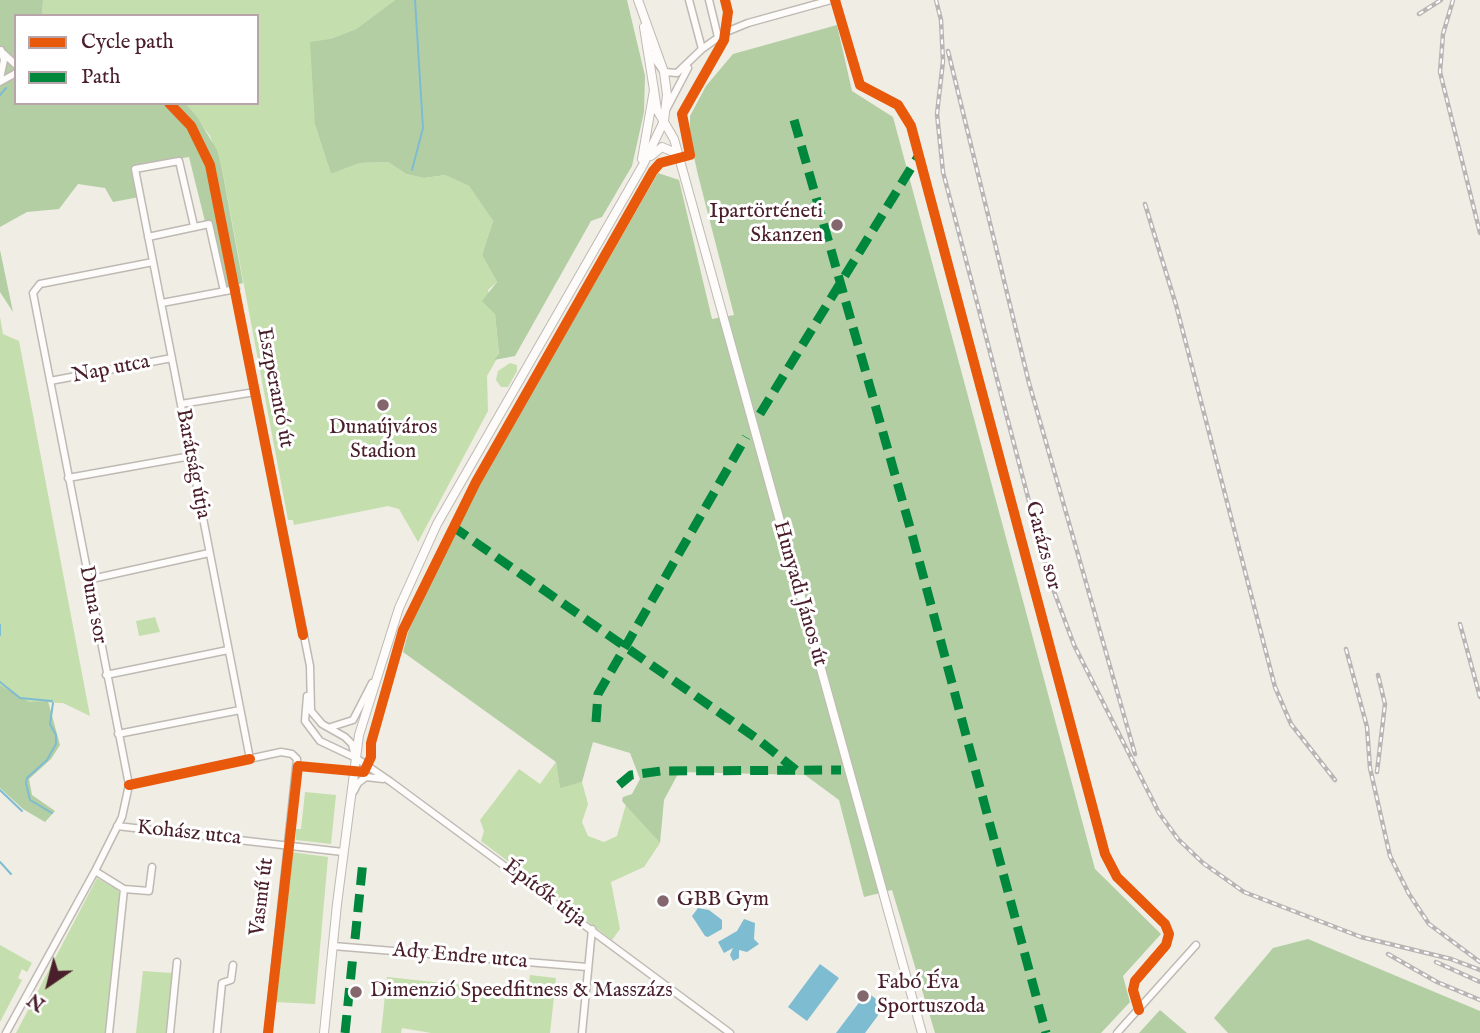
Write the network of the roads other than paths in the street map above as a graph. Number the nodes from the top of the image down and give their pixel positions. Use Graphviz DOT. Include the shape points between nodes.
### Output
graph roads {
  1 [pos="638,0"];
  2 [pos="689,0"];
  3 [pos="709,0"];
  4 [pos="833,0"];
  5 [pos="641,10"];
  6 [pos="718,37"];
  7 [pos="647,44"];
  8 [pos="702,48"];
  9 [pos="0,50"];
  10 [pos="692,60"];
  11 [pos="14,63"];
  12 [pos="664,72"];
  13 [pos="0,81"];
  14 [pos="654,90"];
  15 [pos="171,105"];
  16 [pos="664,121"];
  17 [pos="678,154"];
  18 [pos="643,166"];
  19 [pos="632,184"];
  20 [pos="194,226"];
  21 [pos="148,237"];
  22 [pos="153,262"];
  23 [pos="236,289"];
  24 [pos="224,291"];
  25 [pos="162,303"];
  26 [pos="172,358"];
  27 [pos="50,382"];
  28 [pos="255,392"];
  29 [pos="181,404"];
  30 [pos="191,456"];
  31 [pos="68,478"];
  32 [pos="209,553"];
  33 [pos="87,580"];
  34 [pos="228,650"];
  35 [pos="106,675"];
  36 [pos="376,675"];
  37 [pos="311,680"];
  38 [pos="240,710"];
  39 [pos="329,727"];
  40 [pos="118,734"];
  41 [pos="356,758"];
  42 [pos="250,759"];
  43 [pos="391,782"];
  44 [pos="129,785"];
  45 [pos="350,800"];
  46 [pos="117,826"];
  47 [pos="289,844"];
  48 [pos="343,852"];
  49 [pos="152,867"];
  50 [pos="95,872"];
  51 [pos="124,889"];
  52 [pos="592,929"];
  53 [pos="1196,945"];
  54 [pos="333,946"];
  55 [pos="177,962"];
  56 [pos="233,965"];
  57 [pos="587,967"];
  58 [pos="1139,1010"];
  59 [pos="6,1033"];
  60 [pos="109,1033"];
  61 [pos="170,1033"];
  62 [pos="217,1033"];
  63 [pos="268,1033"];
  64 [pos="324,1033"];
  65 [pos="582,1033"];
  66 [pos="730,1033"];
  67 [pos="922,1033"];
  68 [pos="1118,1033"];
  1 -- 5 [label="street"];
  2 -- 8 [label="street"];
  3 -- 6 [label="street"];
  4 -- 6 [label="street" via="748,23"];
  4 -- 58 [label="street, Garázs sor" via="860,85 898,105 911,126 1105,854 1117,877 1168,930 1166,945 1135,981"];
  5 -- 7 [label="street"];
  5 -- 12 [label="street"];
  6 -- 8 [label="street"];
  7 -- 12 [label="street" via="653,61"];
  7 -- 14 [label="street"];
  8 -- 10 [label="street"];
  9 -- 11 [label="street"];
  9 -- 13 [label="street" via="4,60"];
  10 -- 12 [label="street" via="677,73"];
  10 -- 16 [label="street"];
  12 -- 16 [label="street"];
  14 -- 16 [label="street"];
  14 -- 19 [label="street" via="647,146"];
  15 -- 23 [label="street, Eszperantó út" via="205,148"];
  16 -- 17 [label="street, Hunyadi János út"];
  16 -- 18 [label="street"];
  17 -- 18 [label="street" via="662,147"];
  17 -- 67 [label="street, Hunyadi János út"];
  18 -- 19 [label="street"];
  19 -- 36 [label="street" via="437,524 399,608"];
  20 -- 21 [label="street"];
  20 -- 21 [label="street, Barátság útja" via="179,161 135,169"];
  20 -- 24 [label="street" via="209,223"];
  21 -- 22 [label="street, Barátság útja"];
  22 -- 25 [label="street, Barátság útja"];
  22 -- 27 [label="street, Duna sor" via="40,284 33,299"];
  23 -- 24 [label="street"];
  23 -- 28 [label="street, Eszperantó út"];
  24 -- 25 [label="street"];
  25 -- 26 [label="street, Barátság útja"];
  26 -- 27 [label="street, Nap utca"];
  26 -- 29 [label="street, Barátság útja"];
  27 -- 31 [label="street, Duna sor"];
  28 -- 29 [label="street"];
  28 -- 37 [label="street, Eszperantó út"];
  29 -- 30 [label="street, Barátság útja"];
  30 -- 31 [label="street"];
  30 -- 32 [label="street, Barátság útja"];
  31 -- 33 [label="street, Duna sor"];
  32 -- 33 [label="street"];
  32 -- 34 [label="street, Barátság útja"];
  33 -- 35 [label="street, Duna sor"];
  34 -- 35 [label="street"];
  34 -- 38 [label="street, Barátság útja"];
  35 -- 40 [label="street, Duna sor"];
  36 -- 39 [label="street" via="353,720"];
  36 -- 41 [label="street"];
  37 -- 39 [label="street, Eszperantó út" via="311,711"];
  37 -- 41 [label="street, Eszperantó út" via="304,709 312,734"];
  38 -- 40 [label="street"];
  38 -- 42 [label="street, Barátság útja"];
  39 -- 41 [label="street, Eszperantó út" via="352,744"];
  40 -- 44 [label="street, Duna sor"];
  41 -- 43 [label="street, Építők útja"];
  41 -- 45 [label="street"];
  42 -- 44 [label="street"];
  42 -- 47 [label="street, Vasmű út" via="281,752 292,754 298,766"];
  43 -- 45 [label="street" via="366,776"];
  43 -- 52 [label="street, Építők útja"];
  44 -- 46 [label="street, Duna sor"];
  45 -- 48 [label="street"];
  46 -- 47 [label="street, Kohász utca"];
  46 -- 50 [label="street, Duna sor"];
  47 -- 48 [label="street, Kohász utca"];
  47 -- 63 [label="street, Vasmű út"];
  48 -- 54 [label="street"];
  49 -- 51 [label="street" via="149,891"];
  50 -- 51 [label="street"];
  50 -- 59 [label="street, Duna sor"];
  51 -- 60 [label="street"];
  52 -- 57 [label="street"];
  52 -- 66 [label="street, Építők útja"];
  53 -- 58 [label="street"];
  54 -- 57 [label="street, Ady Endre utca"];
  54 -- 64 [label="street"];
  55 -- 61 [label="street"];
  56 -- 62 [label="street" via="231,980 222,983"];
  57 -- 65 [label="street"];
  58 -- 68 [label="street"];
}
